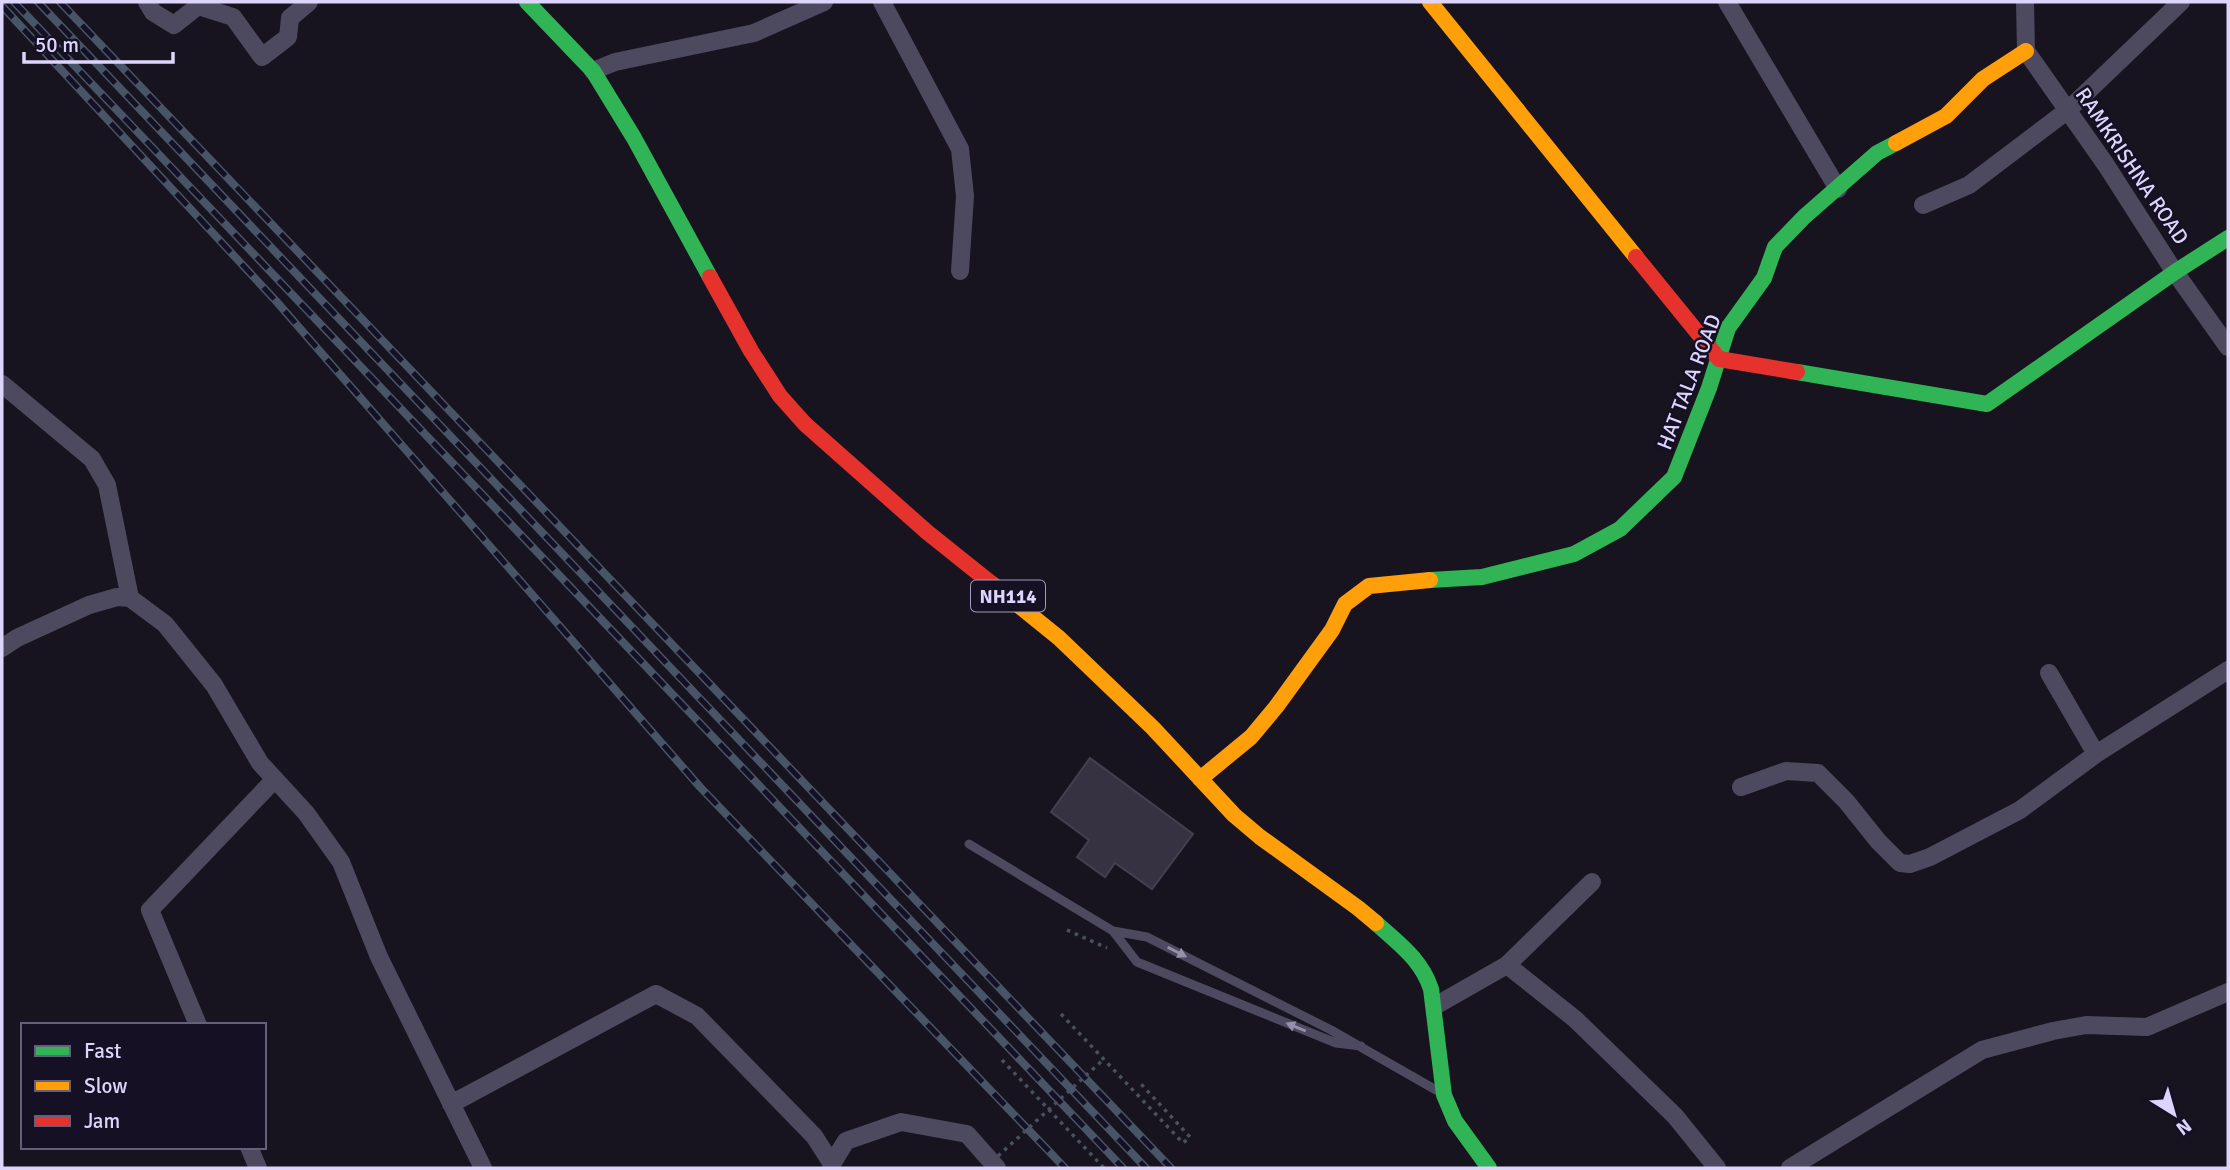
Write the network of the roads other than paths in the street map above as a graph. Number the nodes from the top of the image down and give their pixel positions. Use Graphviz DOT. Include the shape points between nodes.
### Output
graph roads {
  1 [pos="147,2"];
  2 [pos="309,2"];
  3 [pos="527,2"];
  4 [pos="824,2"];
  5 [pos="882,2"];
  6 [pos="1430,2"];
  7 [pos="1727,2"];
  8 [pos="2025,2"];
  9 [pos="2182,2"];
  10 [pos="2026,51"];
  11 [pos="593,71"];
  12 [pos="2068,110"];
  13 [pos="1838,189"];
  14 [pos="1923,205"];
  15 [pos="2228,237"];
  16 [pos="960,271"];
  17 [pos="2175,272"];
  18 [pos="2221,324"];
  19 [pos="2228,347"];
  20 [pos="1718,359"];
  21 [pos="2,384"];
  22 [pos="130,598"];
  23 [pos="2,648"];
  24 [pos="2228,670"];
  25 [pos="2049,673"];
  26 [pos="2096,754"];
  27 [pos="275,779"];
  28 [pos="1200,779"];
  29 [pos="1741,787"];
  30 [pos="969,844"];
  31 [pos="1592,882"];
  32 [pos="1113,931"];
  33 [pos="1507,965"];
  34 [pos="2228,992"];
  35 [pos="1435,1006"];
  36 [pos="197,1023"];
  37 [pos="1361,1046"];
  38 [pos="1444,1095"];
  39 [pos="451,1104"];
  40 [pos="250,1149"];
  41 [pos="998,1162"];
  42 [pos="831,1166"];
  43 [pos="258,1168"];
  44 [pos="483,1168"];
  45 [pos="1489,1168"];
  46 [pos="1717,1168"];
  47 [pos="1790,1168"];
  1 -- 2 [label="street" via="153,12 174,25 198,6 233,17 262,57 288,37 290,18"];
  3 -- 11 [label="main road, NH114"];
  4 -- 11 [label="street" via="754,33 615,62"];
  5 -- 16 [label="street" via="960,149 965,196"];
  6 -- 20 [label="main road"];
  7 -- 13 [label="street"];
  8 -- 10 [label="street"];
  9 -- 12 [label="street"];
  10 -- 12 [label="street, RAMKRISHNA ROAD"];
  10 -- 13 [label="main road, HAT TALA ROAD" via="1983,79 1946,116 1877,153"];
  11 -- 28 [label="main road, NH114" via="780,396 805,424 927,532 1059,638"];
  12 -- 14 [label="street" via="1969,185"];
  12 -- 17 [label="street, RAMKRISHNA ROAD"];
  13 -- 20 [label="main road, HAT TALA ROAD" via="1775,247 1764,278 1728,328"];
  15 -- 17 [label="main road"];
  17 -- 18 [label="street, RAMKRISHNA ROAD"];
  17 -- 20 [label="main road" via="1987,404"];
  18 -- 19 [label="street, RAMKRISHNA ROAD"];
  20 -- 28 [label="main road, HAT TALA ROAD" via="1674,477 1620,529 1574,554 1482,577 1369,586 1345,604 1332,630 1251,737"];
  21 -- 22 [label="street" via="92,459 107,485"];
  22 -- 23 [label="street" via="89,605"];
  22 -- 27 [label="street" via="165,624 214,685"];
  24 -- 26 [label="street"];
  25 -- 26 [label="street"];
  26 -- 29 [label="street" via="2020,810 1910,864 1900,863 1818,773 1786,771"];
  27 -- 36 [label="street" via="150,910"];
  27 -- 39 [label="street" via="341,862 379,957"];
  28 -- 35 [label="main road, NH114" via="1260,837 1358,908 1412,954 1426,973"];
  30 -- 32 [label="lane"];
  31 -- 33 [label="street"];
  32 -- 37 [label="lane, one-way" via="1147,937"];
  37 -- 32 [label="lane, one-way" via="1336,1043 1137,962"];
  33 -- 35 [label="street"];
  33 -- 46 [label="street" via="1585,1029 1675,1116"];
  34 -- 47 [label="street" via="2147,1027 2085,1025 1982,1050"];
  35 -- 38 [label="main road, NH114"];
  37 -- 38 [label="lane"];
  38 -- 45 [label="main road, NH114" via="1455,1121"];
  39 -- 42 [label="street" via="656,994 697,1016 814,1136"];
  39 -- 44 [label="street"];
  40 -- 43 [label="street"];
  41 -- 42 [label="street" via="967,1134 901,1122 846,1141"];
}
